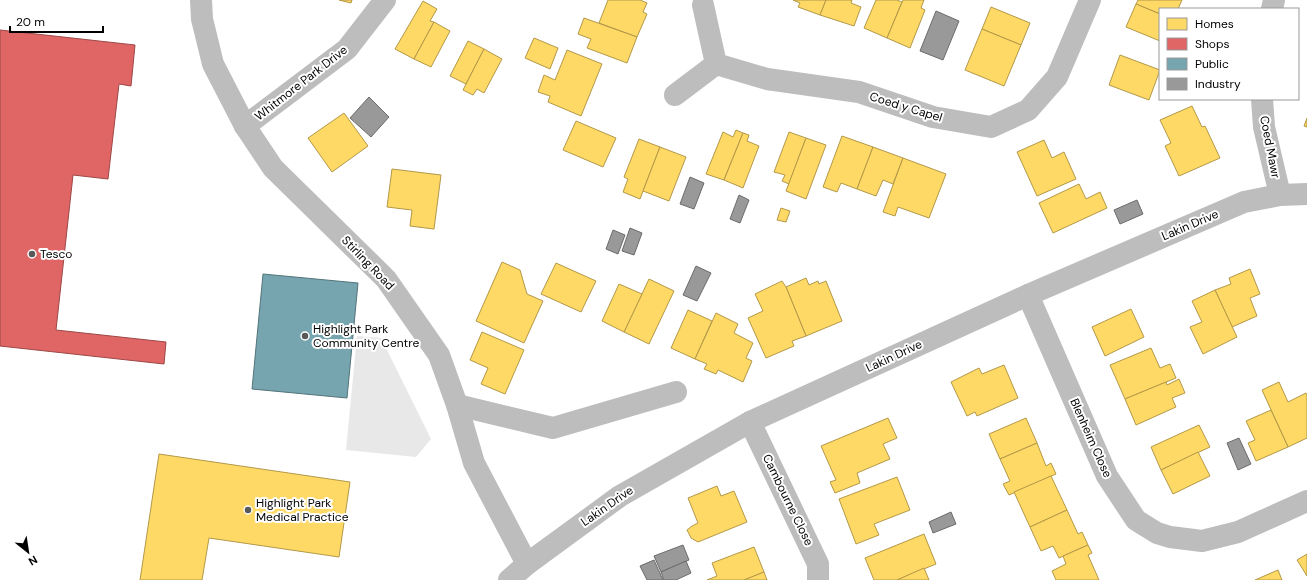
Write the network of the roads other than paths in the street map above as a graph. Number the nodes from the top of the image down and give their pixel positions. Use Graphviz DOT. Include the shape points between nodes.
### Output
graph roads {
  1 [pos="201,0"];
  2 [pos="385,0"];
  3 [pos="1090,0"];
  4 [pos="703,5"];
  5 [pos="716,64"];
  6 [pos="675,95"];
  7 [pos="1262,100"];
  8 [pos="245,126"];
  9 [pos="1307,194"];
  10 [pos="1280,195"];
  11 [pos="1028,295"];
  12 [pos="676,392"];
  13 [pos="457,405"];
  14 [pos="750,422"];
  15 [pos="1307,501"];
  16 [pos="527,564"];
  17 [pos="509,580"];
  18 [pos="818,580"];
  1 -- 8 [label="street, Stirling Road" via="202,20 213,64"];
  2 -- 8 [label="street, Whitmore Park Drive" via="347,49"];
  3 -- 5 [label="street, Coed y Capel" via="1057,77 1028,110 991,127 933,118 859,92 767,79"];
  4 -- 5 [label="street"];
  5 -- 6 [label="street"];
  7 -- 10 [label="street, Coed Mawr" via="1264,127"];
  8 -- 13 [label="street, Stirling Road" via="273,168 386,279 439,355"];
  9 -- 10 [label="street, Lakin Drive"];
  10 -- 11 [label="street, Lakin Drive" via="1244,202"];
  11 -- 14 [label="street, Lakin Drive"];
  11 -- 15 [label="street, Blenheim Close" via="1107,476 1136,520 1156,533 1202,540 1238,532"];
  12 -- 13 [label="street" via="552,428"];
  13 -- 16 [label="street, Stirling Road" via="474,463"];
  14 -- 16 [label="street, Lakin Drive" via="620,496"];
  14 -- 18 [label="street, Cambourne Close" via="818,564"];
  16 -- 17 [label="street, Lakin Drive"];
}
